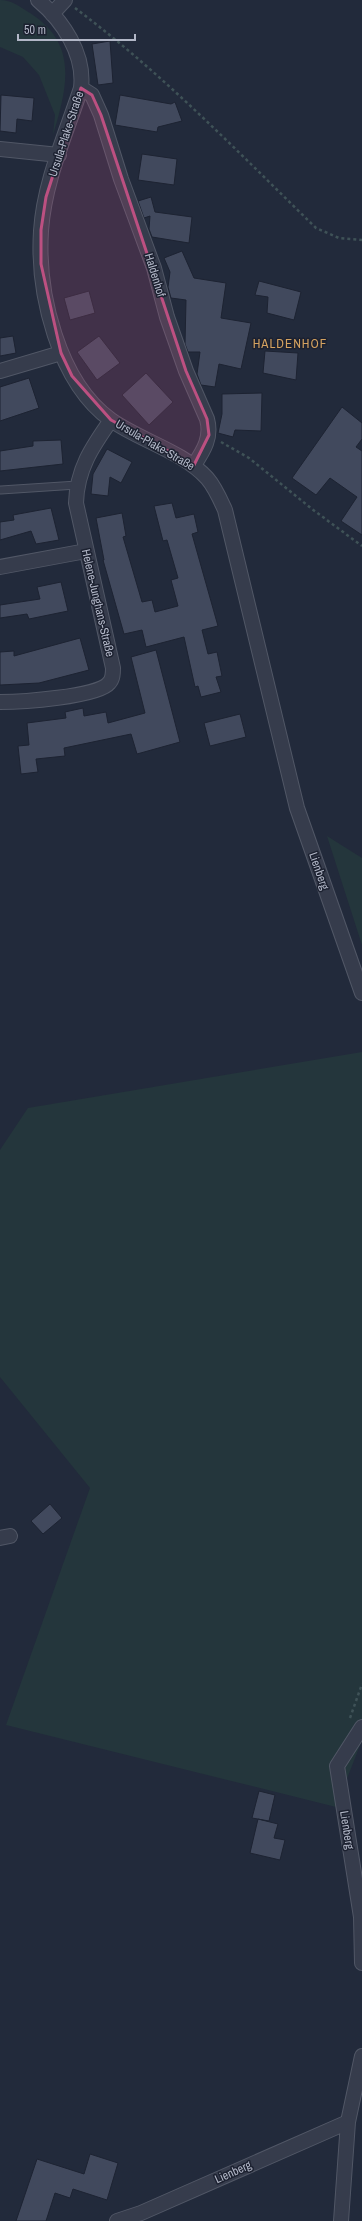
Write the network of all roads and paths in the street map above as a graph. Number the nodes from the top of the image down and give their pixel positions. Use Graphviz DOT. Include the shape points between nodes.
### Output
graph roads {
  1 [pos="38,0"];
  2 [pos="58,8"];
  3 [pos="81,88"];
  4 [pos="0,149"];
  5 [pos="59,155"];
  6 [pos="362,240"];
  7 [pos="61,353"];
  8 [pos="0,372"];
  9 [pos="111,420"];
  10 [pos="209,435"];
  11 [pos="194,465"];
  12 [pos="77,485"];
  13 [pos="1,490"];
  14 [pos="362,546"];
  15 [pos="86,551"];
  16 [pos="0,567"];
  17 [pos="0,702"];
  18 [pos="283,747"];
  19 [pos="362,993"];
  20 [pos="362,1727"];
  21 [pos="362,1963"];
  22 [pos="362,2056"];
  23 [pos="348,2122"];
  24 [pos="117,2221"];
  25 [pos="341,2221"];
  1 -- 2 [label="street, Ursula-Plake-Straße"];
  2 -- 3 [label="street, Ursula-Plake-Straße" via="76,51 83,76"];
  2 -- 6 [label="path" via="74,7 122,43 316,228 339,238"];
  3 -- 5 [label="street, Ursula-Plake-Straße"];
  3 -- 10 [label="street, Haldenhof" via="92,96 101,115 184,364 207,419"];
  4 -- 5 [label="street"];
  5 -- 7 [label="street, Ursula-Plake-Straße" via="46,197 41,230 41,264 52,325"];
  7 -- 8 [label="street"];
  7 -- 9 [label="street, Ursula-Plake-Straße" via="76,382 88,398"];
  9 -- 11 [label="street, Ursula-Plake-Straße"];
  9 -- 12 [label="street, Helene-Junghans-Straße" via="89,454"];
  10 -- 11 [label="street" via="203,452"];
  10 -- 14 [label="path" via="249,458"];
  11 -- 18 [label="street, Ursula-Plake-Straße" via="208,479 225,510"];
  12 -- 13 [label="lane"];
  12 -- 15 [label="street, Helene-Junghans-Straße" via="76,503"];
  15 -- 16 [label="street"];
  15 -- 17 [label="street, Helene-Junghans-Straße" via="113,668 110,682 104,688 52,698"];
  18 -- 19 [label="street, Lienberg" via="297,808"];
  20 -- 21 [label="street, Lienberg" via="337,1766 361,1917"];
  22 -- 23 [label="street"];
  23 -- 24 [label="street, Lienberg" via="141,2213"];
  23 -- 25 [label="street"];
}
